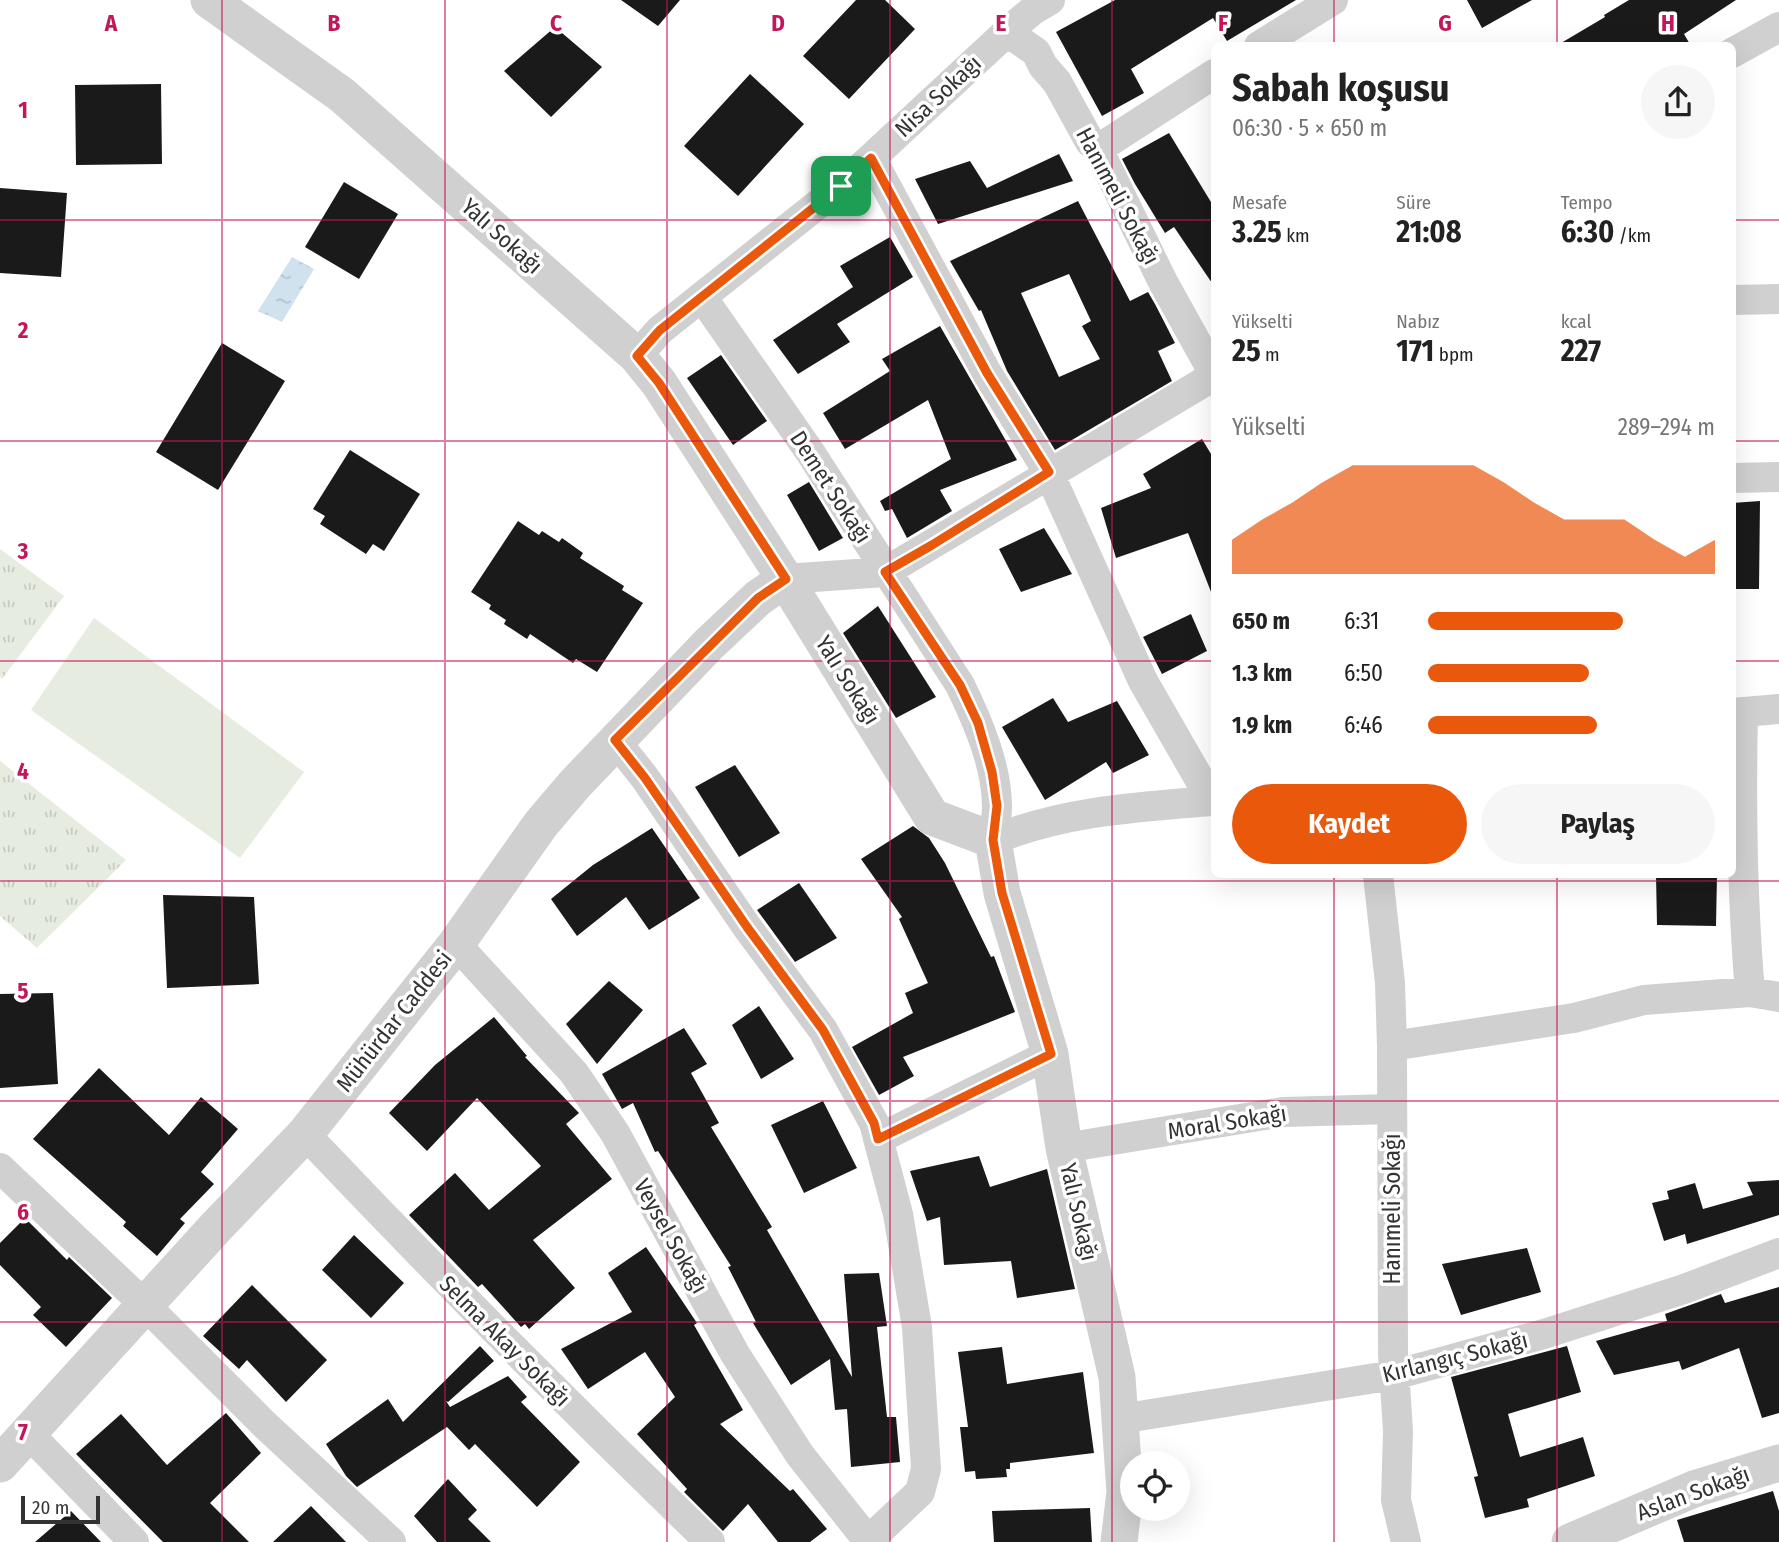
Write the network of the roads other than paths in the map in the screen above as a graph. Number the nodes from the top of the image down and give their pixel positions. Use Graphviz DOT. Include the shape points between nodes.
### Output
graph roads {
  1 [pos="1050,0"];
  2 [pos="1333,0"];
  3 [pos="213,1"];
  4 [pos="1779,27"];
  5 [pos="1007,32"];
  6 [pos="1265,42"];
  7 [pos="1736,51"];
  8 [pos="1211,76"];
  9 [pos="1098,149"];
  10 [pos="871,158"];
  11 [pos="702,297"];
  12 [pos="1779,299"];
  13 [pos="1736,300"];
  14 [pos="637,356"];
  15 [pos="1211,370"];
  16 [pos="1211,377"];
  17 [pos="1049,472"];
  18 [pos="1779,477"];
  19 [pos="1736,478"];
  20 [pos="885,572"];
  21 [pos="786,579"];
  22 [pos="1779,709"];
  23 [pos="1737,713"];
  24 [pos="615,740"];
  25 [pos="1211,798"];
  26 [pos="1211,801"];
  27 [pos="993,840"];
  28 [pos="1378,878"];
  29 [pos="456,944"];
  30 [pos="1765,994"];
  31 [pos="1392,1046"];
  32 [pos="1051,1054"];
  33 [pos="1392,1109"];
  34 [pos="305,1133"];
  35 [pos="878,1139"];
  36 [pos="1064,1148"];
  37 [pos="5,1183"];
  38 [pos="1779,1253"];
  39 [pos="145,1305"];
  40 [pos="1394,1375"];
  41 [pos="1120,1419"];
  42 [pos="28,1433"];
  43 [pos="1779,1463"];
  44 [pos="0,1464"];
  45 [pos="868,1541"];
  46 [pos="134,1542"];
  47 [pos="391,1542"];
  48 [pos="710,1542"];
  49 [pos="1119,1542"];
  50 [pos="1406,1542"];
  51 [pos="1570,1542"];
  1 -- 5 [label="street, Nisa Sokağı"];
  2 -- 6 [label="street"];
  3 -- 14 [label="street, Yalı Sokağı" via="342,95"];
  4 -- 7 [label="street"];
  5 -- 9 [label="street, Hanımeli Sokağı" via="1036,52"];
  5 -- 10 [label="street, Nisa Sokağı"];
  8 -- 9 [label="street"];
  9 -- 15 [label="street, Hanımeli Sokağı"];
  10 -- 11 [label="street, Nisa Sokağı"];
  10 -- 17 [label="street" via="987,373"];
  11 -- 14 [label="street, Nisa Sokağı" via="660,330"];
  11 -- 20 [label="street, Demet Sokağı" via="810,452"];
  12 -- 13 [label="street"];
  14 -- 21 [label="street, Yalı Sokağı"];
  16 -- 17 [label="street"];
  17 -- 20 [label="street"];
  17 -- 25 [label="street" via="1143,681"];
  18 -- 19 [label="street"];
  20 -- 21 [label="street"];
  20 -- 27 [label="street, Demet Sokağı" via="960,685 978,723 997,806"];
  21 -- 24 [label="street, Mühürdar Caddesi" via="729,625"];
  21 -- 27 [label="street, Yalı Sokağı" via="932,817"];
  22 -- 23 [label="street"];
  23 -- 30 [label="street" via="1745,928"];
  24 -- 29 [label="street, Mühürdar Caddesi" via="541,824"];
  24 -- 35 [label="street" via="823,1030 874,1123"];
  26 -- 27 [label="street" via="1101,810"];
  27 -- 32 [label="street, Yalı Sokağı" via="1002,893"];
  28 -- 31 [label="street, Hanımeli Sokağı"];
  29 -- 34 [label="street, Mühürdar Caddesi"];
  29 -- 45 [label="street, Veysel Sokağı" via="575,1073 615,1133 735,1354 800,1455"];
  30 -- 31 [label="street" via="1644,1000 1574,1018"];
  31 -- 33 [label="street, Hanımeli Sokağı"];
  32 -- 35 [label="street"];
  32 -- 36 [label="street, Yalı Sokağı"];
  33 -- 36 [label="street, Moral Sokağı" via="1283,1112"];
  33 -- 40 [label="street, Hanımeli Sokağı"];
  34 -- 39 [label="street, Mühürdar Caddesi"];
  34 -- 48 [label="street, Selma Akay Sokağı" via="441,1277"];
  35 -- 45 [label="street" via="898,1214 917,1327 926,1469 920,1492"];
  36 -- 41 [label="street, Yalı Sokağı" via="1116,1377"];
  37 -- 39 [label="street"];
  38 -- 40 [label="street, Kırlangıç Sokağı" via="1544,1334"];
  39 -- 42 [label="street, Mühürdar Caddesi"];
  39 -- 47 [label="street"];
  40 -- 41 [label="street, Kırlangıç Sokağı"];
  40 -- 50 [label="street, Hanımeli Sokağı" via="1396,1500"];
  41 -- 49 [label="street, Yalı Sokağı" via="1125,1492"];
  42 -- 44 [label="street, Mühürdar Caddesi"];
  42 -- 46 [label="street"];
  43 -- 51 [label="street, Aslan Sokağı" via="1695,1489"];
}
